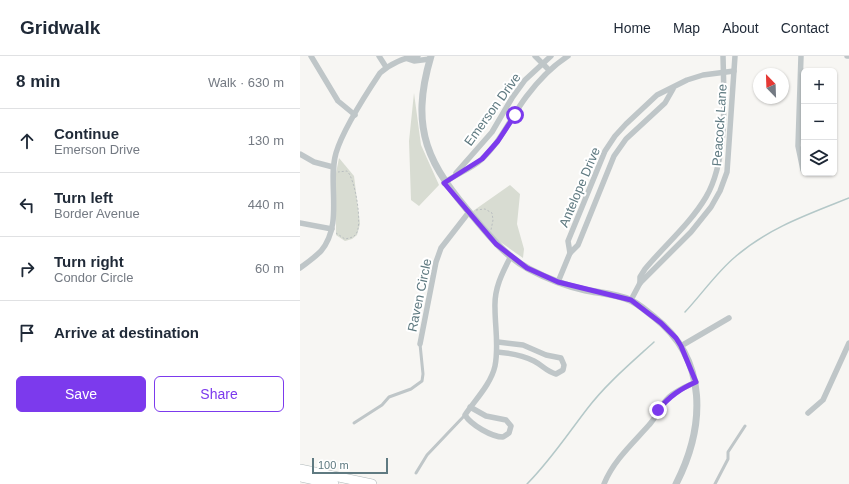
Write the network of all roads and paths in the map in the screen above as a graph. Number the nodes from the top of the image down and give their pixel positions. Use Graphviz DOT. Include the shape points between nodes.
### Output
graph roads {
  1 [pos="311,56"];
  2 [pos="379,56"];
  3 [pos="418,56"];
  4 [pos="535,56"];
  5 [pos="550,56"];
  6 [pos="568,56"];
  7 [pos="723,56"];
  8 [pos="735,56"];
  9 [pos="800,56"];
  10 [pos="430,57"];
  11 [pos="408,59"];
  12 [pos="542,63"];
  13 [pos="556,64"];
  14 [pos="386,67"];
  15 [pos="549,70"];
  16 [pos="734,71"];
  17 [pos="723,72"];
  18 [pos="673,89"];
  19 [pos="355,115"];
  20 [pos="300,154"];
  21 [pos="801,160"];
  22 [pos="598,165"];
  23 [pos="333,168"];
  24 [pos="608,168"];
  25 [pos="337,172"];
  26 [pos="452,177"];
  27 [pos="444,183"];
  28 [pos="472,211"];
  29 [pos="696,211"];
  30 [pos="703,218"];
  31 [pos="300,223"];
  32 [pos="334,230"];
  33 [pos="491,230"];
  34 [pos="570,253"];
  35 [pos="511,256"];
  36 [pos="300,268"];
  37 [pos="558,282"];
  38 [pos="640,284"];
  39 [pos="631,300"];
  40 [pos="729,318"];
  41 [pos="498,342"];
  42 [pos="849,343"];
  43 [pos="420,344"];
  44 [pos="681,346"];
  45 [pos="497,352"];
  46 [pos="696,382"];
  47 [pos="470,407"];
  48 [pos="808,413"];
  49 [pos="465,415"];
  50 [pos="354,423"];
  51 [pos="745,426"];
  52 [pos="300,469"];
  53 [pos="416,473"];
  54 [pos="300,477"];
  55 [pos="334,484"];
  56 [pos="372,484"];
  57 [pos="604,484"];
  58 [pos="676,484"];
  59 [pos="714,484"];
  1 -- 19 [label="street" via="338,101"];
  2 -- 14 [label="street"];
  3 -- 11 [label="street"];
  4 -- 12 [label="street"];
  5 -- 12 [label="street, Emerson Drive"];
  5 -- 13 [label="street"];
  6 -- 13 [label="street, Emerson Drive"];
  7 -- 17 [label="street, Peacock Lane"];
  8 -- 16 [label="street, Peacock Lane"];
  9 -- 21 [label="street" via="798,146"];
  10 -- 11 [label="street" via="414,61"];
  10 -- 27 [label="street" via="421,100 421,124"];
  11 -- 14 [label="street"];
  12 -- 15 [label="street"];
  12 -- 26 [label="street, Emerson Drive" via="525,80 492,132"];
  13 -- 15 [label="street, Emerson Drive"];
  14 -- 19 [label="street" via="375,80"];
  15 -- 26 [label="street, Emerson Drive" via="525,97 498,141 482,159"];
  16 -- 17 [label="street, Antelope Drive"];
  16 -- 30 [label="street, Peacock Lane" via="727,172 720,191"];
  17 -- 18 [label="street, Antelope Drive" via="687,80"];
  17 -- 29 [label="street, Peacock Lane" via="719,163 712,185"];
  18 -- 22 [label="street, Antelope Drive" via="657,95 626,124 615,136"];
  18 -- 24 [label="street, Antelope Drive" via="664,103 626,139"];
  19 -- 23 [label="street" via="339,142"];
  20 -- 23 [label="street"];
  22 -- 24 [label="street"];
  22 -- 34 [label="street, Antelope Drive" via="568,241"];
  23 -- 32 [label="street"];
  24 -- 34 [label="street, Antelope Drive" via="578,245"];
  25 -- 32 [label="path" via="347,171 353,179 360,222 357,233 351,238 345,239"];
  26 -- 27 [label="street, Emerson Drive"];
  27 -- 28 [label="street"];
  28 -- 33 [label="path" via="483,209 492,213"];
  28 -- 35 [label="street" via="496,244"];
  28 -- 43 [label="street, Raven Circle" via="441,248"];
  29 -- 30 [label="street"];
  29 -- 38 [label="street, Peacock Lane" via="645,269 640,277"];
  30 -- 38 [label="street, Peacock Lane"];
  31 -- 32 [label="street"];
  32 -- 36 [label="street" via="322,250"];
  34 -- 37 [label="street, Antelope Drive"];
  35 -- 37 [label="street" via="527,268"];
  35 -- 41 [label="street" via="500,277 496,292"];
  37 -- 39 [label="street"];
  38 -- 39 [label="street, Peacock Lane"];
  39 -- 44 [label="street" via="661,323"];
  40 -- 44 [label="street"];
  41 -- 45 [label="street"];
  41 -- 45 [label="street" via="523,345 546,355 561,358 563,370 556,374 550,373 527,358"];
  42 -- 48 [label="street" via="823,400"];
  43 -- 50 [label="lane" via="422,381 411,389 389,397 382,405"];
  44 -- 46 [label="street"];
  45 -- 47 [label="street" via="495,367"];
  46 -- 57 [label="street" via="669,397 610,472"];
  46 -- 58 [label="street" via="696,423 688,457"];
  47 -- 49 [label="street"];
  47 -- 49 [label="street" via="486,416 506,420 511,426 509,433 503,437 495,436 468,420"];
  49 -- 53 [label="lane" via="427,455"];
  51 -- 59 [label="lane" via="728,452 728,459"];
  52 -- 56 [label="main road"];
  54 -- 55 [label="main road"];
}
